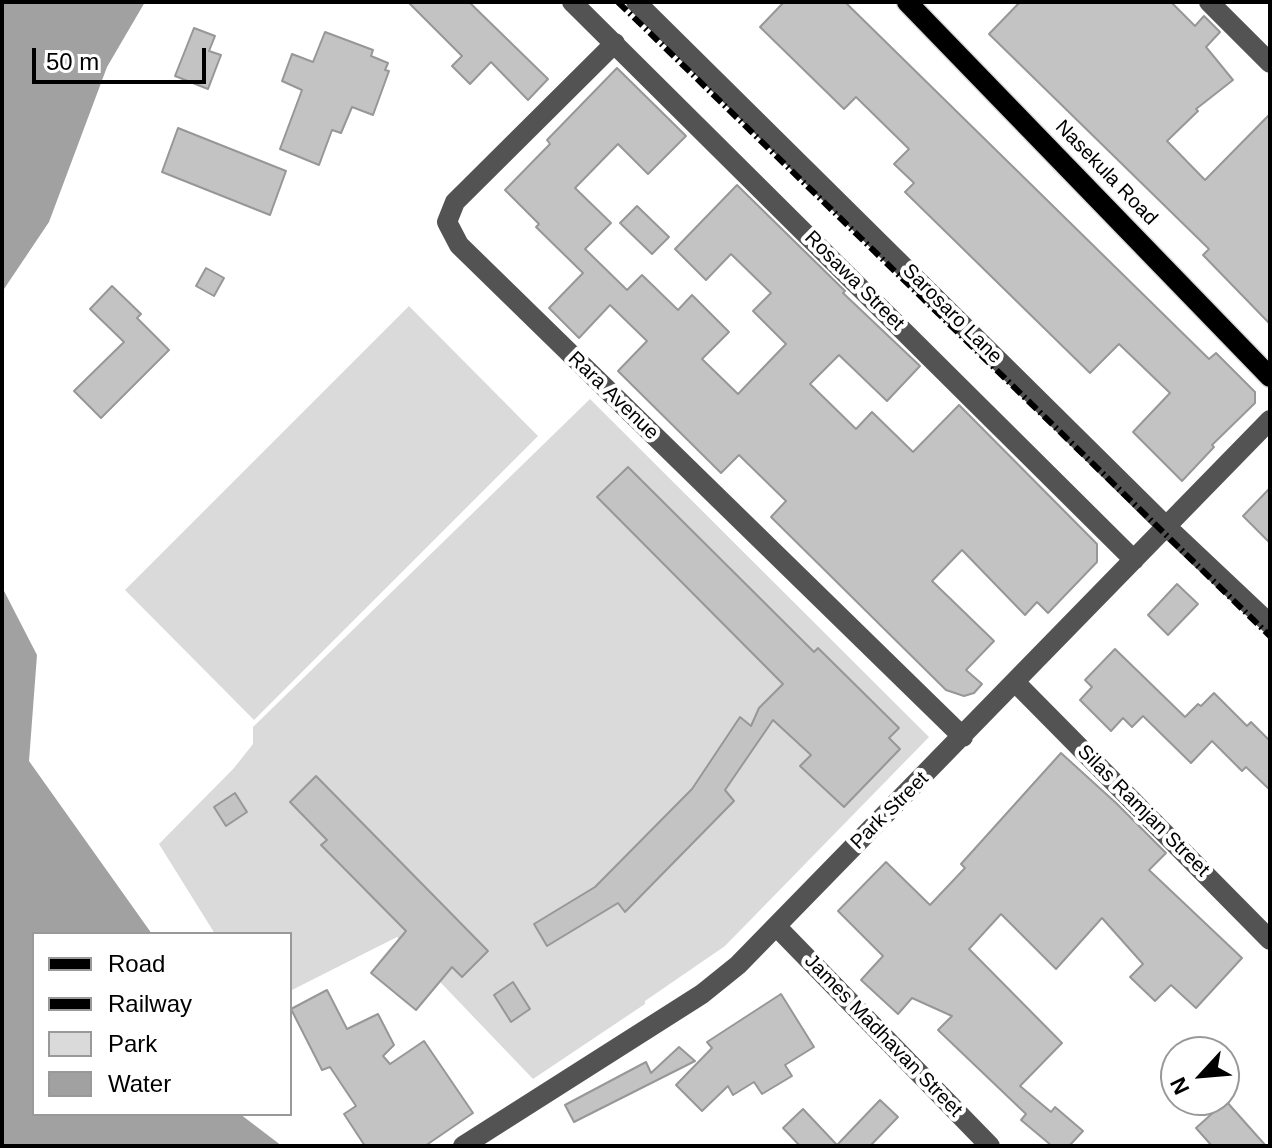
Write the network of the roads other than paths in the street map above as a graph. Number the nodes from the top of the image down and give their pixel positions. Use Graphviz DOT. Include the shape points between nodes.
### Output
graph roads {
  1 [pos="572,2"];
  2 [pos="636,2"];
  3 [pos="907,2"];
  4 [pos="1209,2"];
  5 [pos="615,43"];
  6 [pos="1270,63"];
  7 [pos="1270,377"];
  8 [pos="1270,420"];
  9 [pos="1167,527"];
  10 [pos="1134,560"];
  11 [pos="1270,624"];
  12 [pos="1015,682"];
  13 [pos="963,737"];
  14 [pos="776,926"];
  15 [pos="1270,940"];
  16 [pos="463,1146"];
  17 [pos="990,1146"];
  1 -- 5 [label="street, Rosawa Street"];
  2 -- 9 [label="street, Sarosaro Lane"];
  3 -- 7 [label="main road, Nasekula Road"];
  4 -- 6 [label="street"];
  5 -- 10 [label="street, Rosawa Street"];
  5 -- 13 [label="street, Rara Avenue" via="455,202 447,222 459,245"];
  8 -- 9 [label="street, Park Street"];
  9 -- 10 [label="street, Park Street"];
  9 -- 11 [label="street, Sarosaro Lane"];
  10 -- 12 [label="street, Park Street"];
  12 -- 13 [label="street, Park Street"];
  12 -- 15 [label="street, Silas Ramjan Street"];
  13 -- 14 [label="street, Park Street"];
  14 -- 16 [label="street, Park Street" via="702,994"];
  14 -- 17 [label="street, James Madhavan Street"];
}
